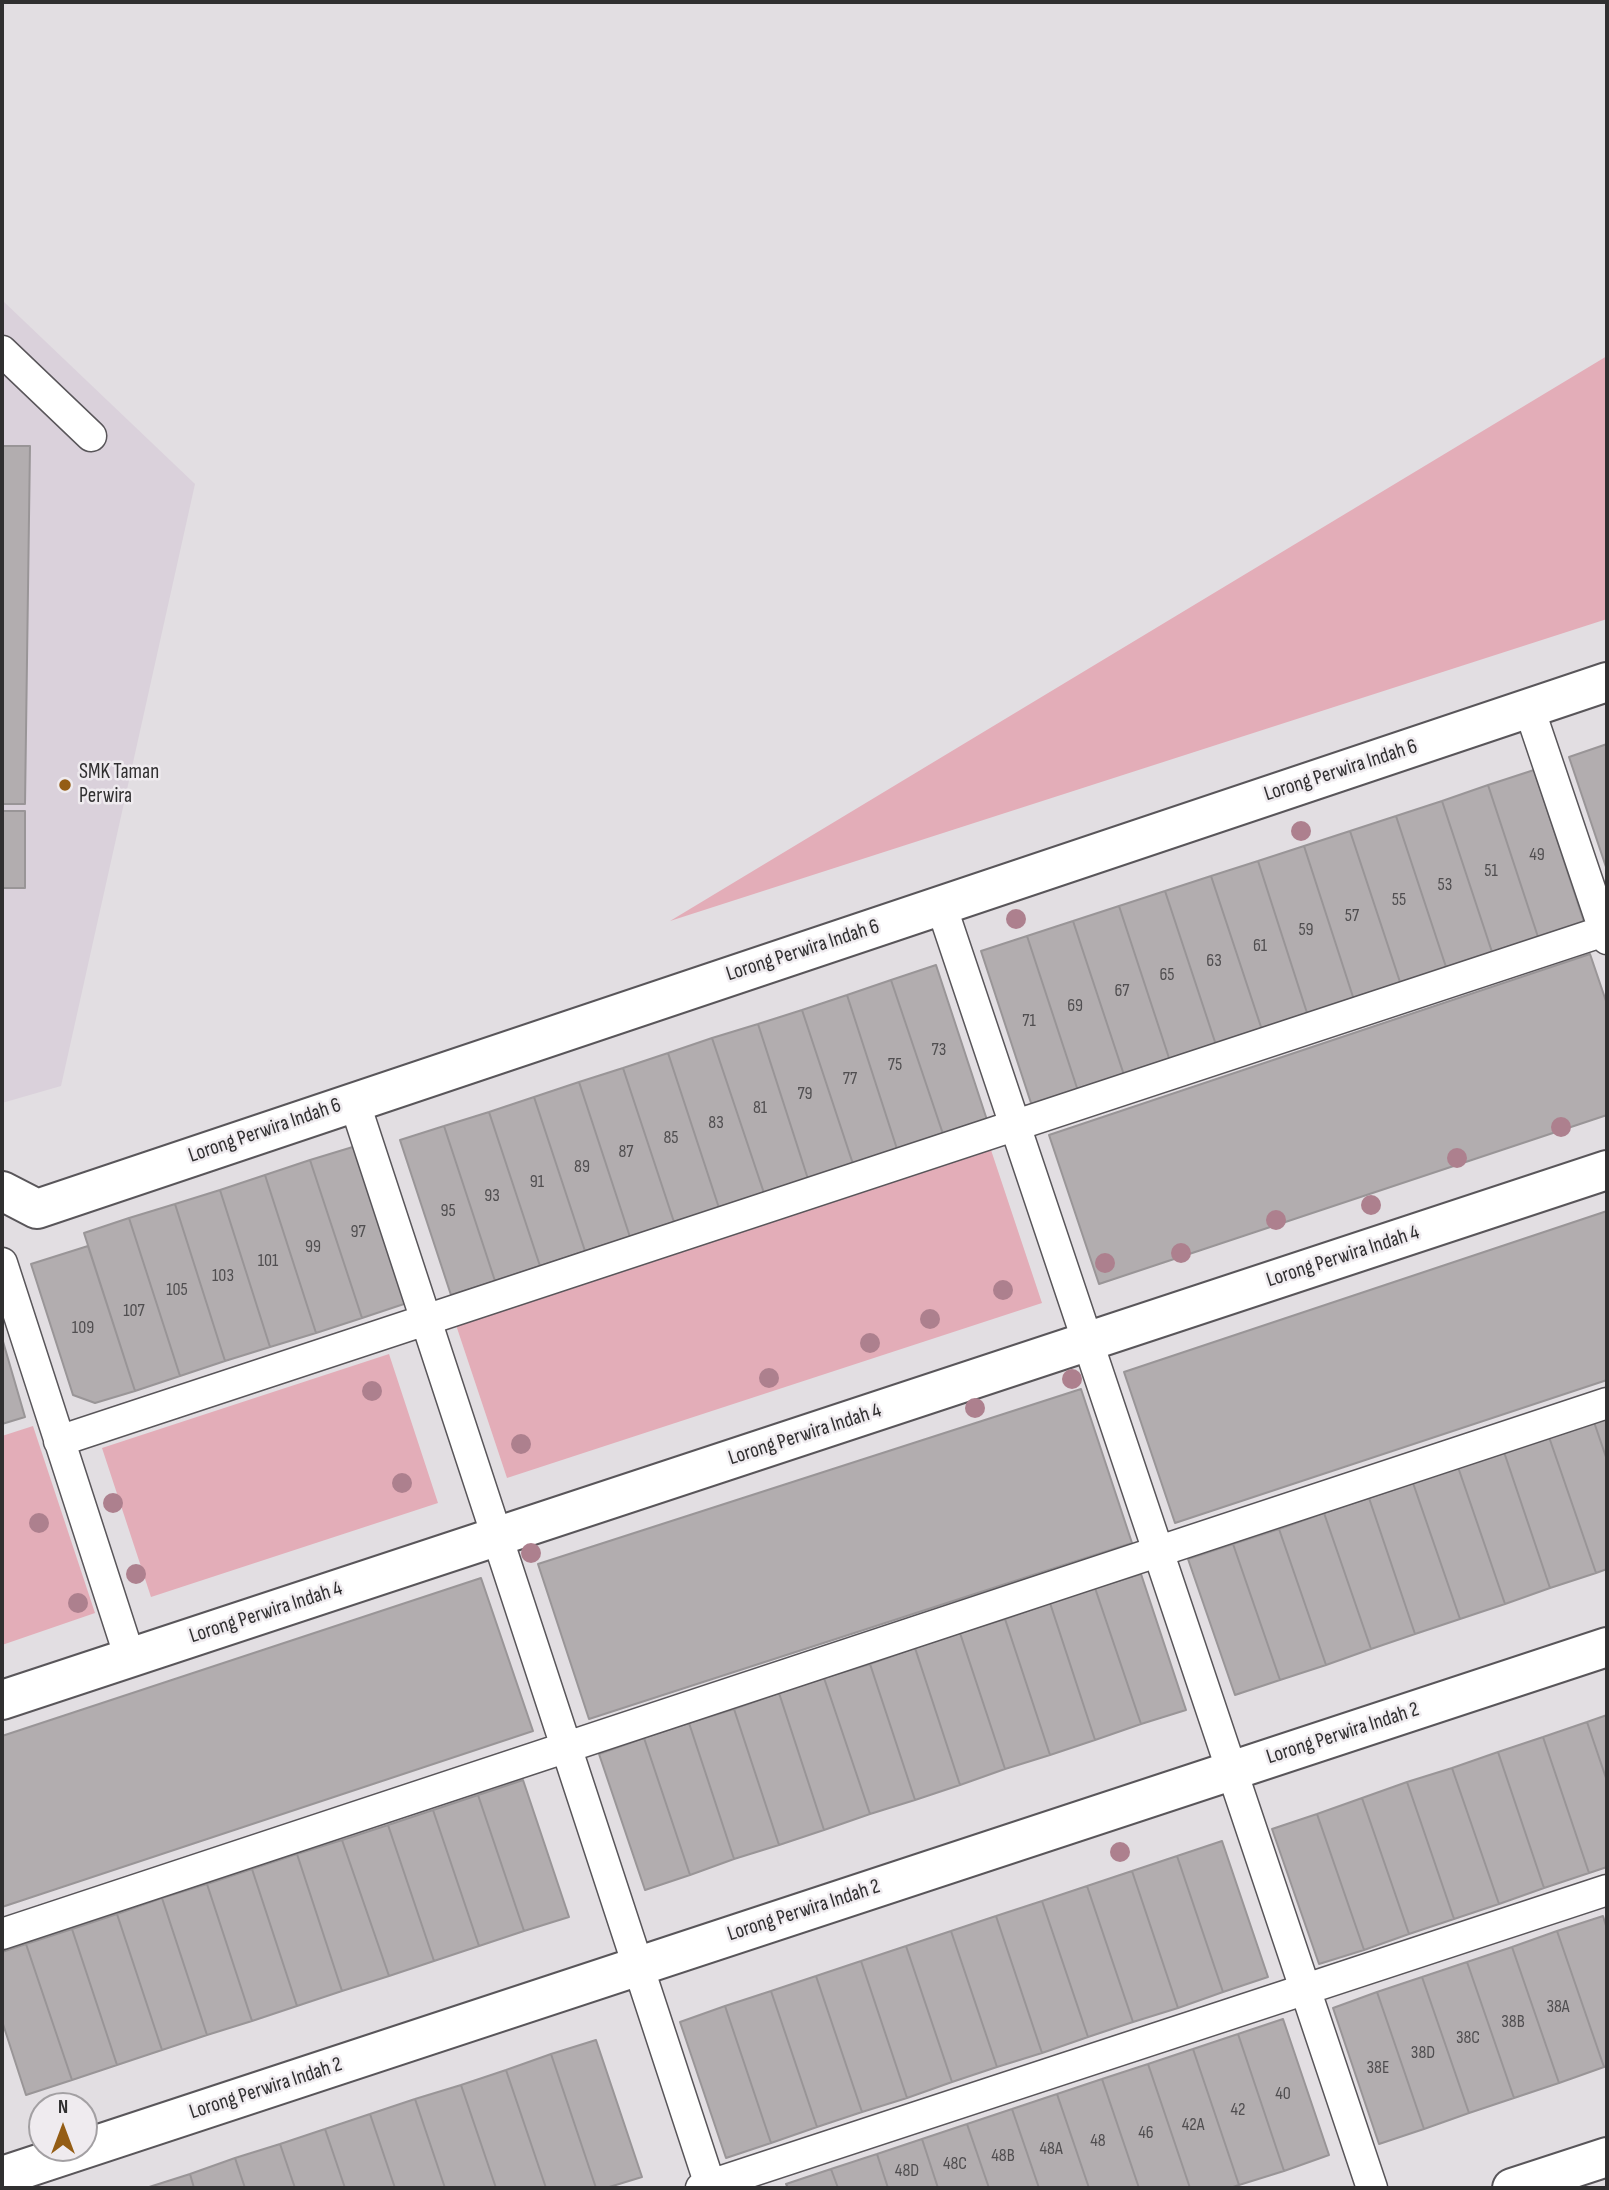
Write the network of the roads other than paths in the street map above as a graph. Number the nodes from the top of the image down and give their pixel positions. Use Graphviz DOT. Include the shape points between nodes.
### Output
graph roads {
  1 [pos="2,351"];
  2 [pos="91,436"];
  3 [pos="1607,682"];
  4 [pos="1529,708"];
  5 [pos="941,905"];
  6 [pos="1606,933"];
  7 [pos="354,1101"];
  8 [pos="1015,1126"];
  9 [pos="1607,1170"];
  10 [pos="2,1191"];
  11 [pos="2,1263"];
  12 [pos="426,1321"];
  13 [pos="1088,1341"];
  14 [pos="1607,1403"];
  15 [pos="59,1441"];
  16 [pos="497,1536"];
  17 [pos="1158,1551"];
  18 [pos="1607,1647"];
  19 [pos="130,1658"];
  20 [pos="2,1700"];
  21 [pos="566,1748"];
  22 [pos="1232,1770"];
  23 [pos="1607,1890"];
  24 [pos="2,1934"];
  25 [pos="638,1966"];
  26 [pos="1306,1989"];
  27 [pos="1607,2157"];
  28 [pos="2,2176"];
  29 [pos="707,2187"];
  30 [pos="1373,2188"];
  31 [pos="1511,2188"];
  1 -- 2 [label="lane"];
  3 -- 4 [label="street, Lorong Perwira Indah 6"];
  4 -- 5 [label="street, Lorong Perwira Indah 6"];
  4 -- 6 [label="lane"];
  5 -- 7 [label="street, Lorong Perwira Indah 6"];
  5 -- 8 [label="lane"];
  6 -- 8 [label="lane"];
  7 -- 10 [label="street, Lorong Perwira Indah 6" via="37,1209"];
  7 -- 12 [label="lane"];
  8 -- 12 [label="lane"];
  8 -- 13 [label="lane"];
  9 -- 13 [label="street, Lorong Perwira Indah 4"];
  11 -- 15 [label="lane"];
  12 -- 15 [label="lane"];
  12 -- 16 [label="lane"];
  13 -- 16 [label="street, Lorong Perwira Indah 4"];
  13 -- 17 [label="lane"];
  14 -- 17 [label="lane"];
  15 -- 19 [label="lane"];
  16 -- 19 [label="street, Lorong Perwira Indah 4"];
  16 -- 21 [label="lane"];
  17 -- 21 [label="lane"];
  17 -- 22 [label="lane"];
  18 -- 22 [label="street, Lorong Perwira Indah 2"];
  19 -- 20 [label="street, Lorong Perwira Indah 4"];
  21 -- 24 [label="lane"];
  21 -- 25 [label="lane"];
  22 -- 25 [label="street, Lorong Perwira Indah 2"];
  22 -- 26 [label="lane"];
  23 -- 26 [label="lane"];
  25 -- 28 [label="street, Lorong Perwira Indah 2"];
  25 -- 29 [label="lane"];
  26 -- 29 [label="lane"];
  26 -- 30 [label="lane"];
  27 -- 31 [label="street"];
}
